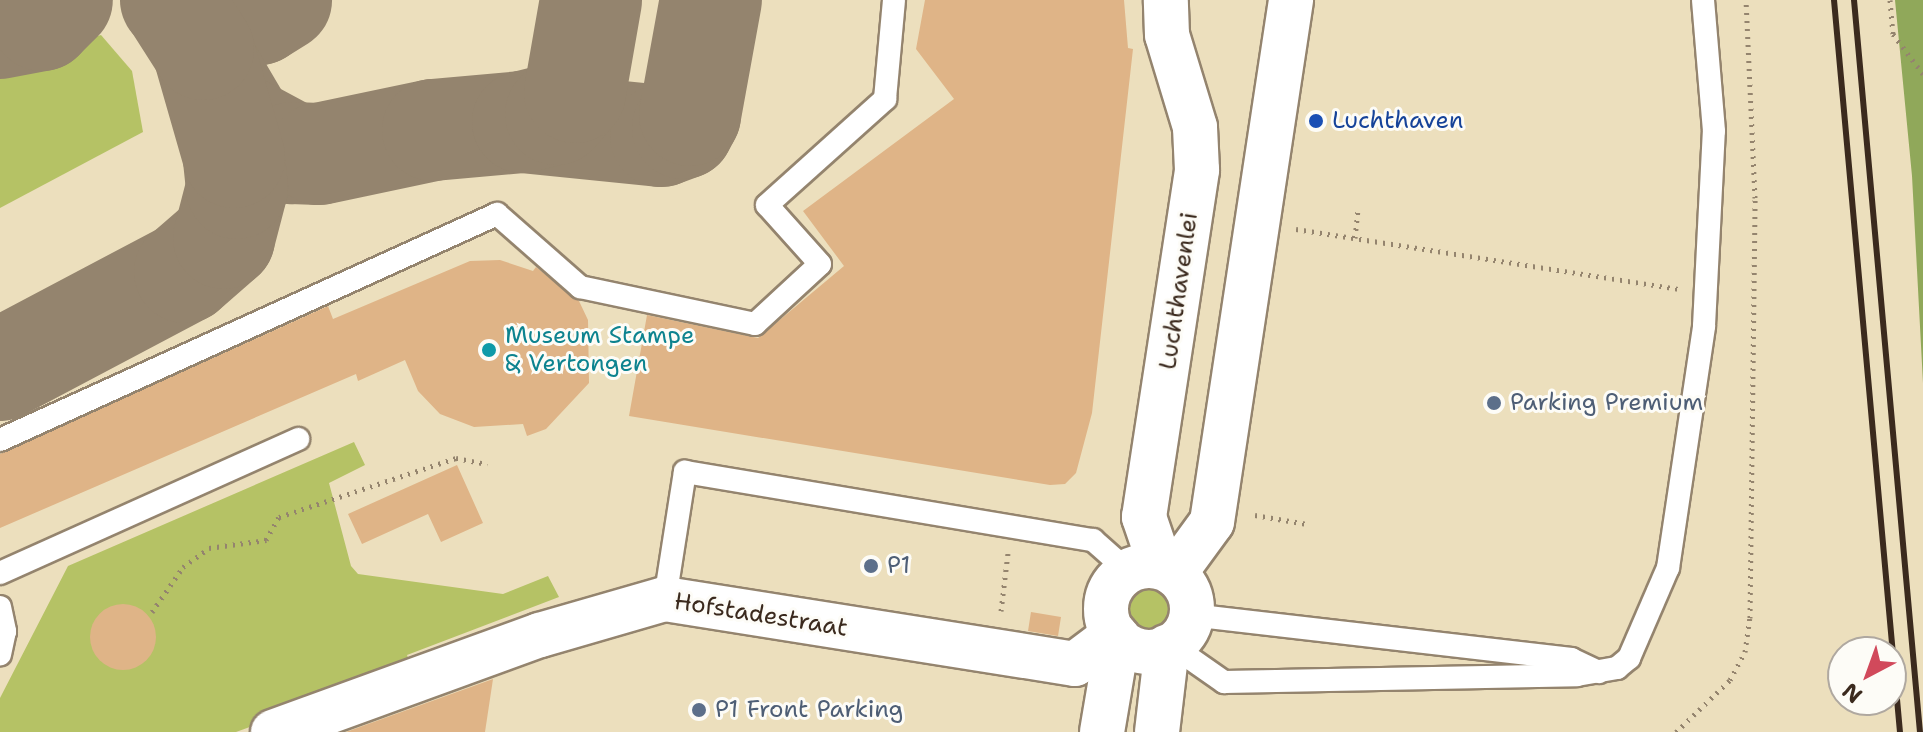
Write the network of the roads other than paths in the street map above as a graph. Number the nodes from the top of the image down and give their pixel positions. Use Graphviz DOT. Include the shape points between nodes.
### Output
graph roads {
  1 [pos="894,0"];
  2 [pos="1166,0"];
  3 [pos="1291,0"];
  4 [pos="1703,0"];
  5 [pos="298,439"];
  6 [pos="0,440"];
  7 [pos="1154,571"];
  8 [pos="0,573"];
  9 [pos="665,599"];
  10 [pos="0,607"];
  11 [pos="1116,636"];
  12 [pos="1177,636"];
  13 [pos="0,654"];
  14 [pos="1600,672"];
  15 [pos="273,732"];
  16 [pos="1102,732"];
  17 [pos="1157,732"];
  1 -- 6 [label="lane" via="885,99 767,205 820,264 755,324 580,287 497,214"];
  2 -- 7 [label="street, Luchthavenlei" via="1167,35 1195,127 1197,170 1144,517"];
  3 -- 7 [label="street" via="1212,522"];
  4 -- 14 [label="lane" via="1714,131 1706,293 1668,568 1629,658"];
  5 -- 8 [label="lane"];
  7 -- 9 [label="lane" via="1093,540 685,472"];
  7 -- 11 [label="street" via="1107,603"];
  7 -- 12 [label="street, Luchthavenlei" via="1186,588"];
  9 -- 11 [label="street, Hofstadestraat" via="1075,664"];
  9 -- 15 [label="street, Hofstadestraat" via="540,635"];
  10 -- 13 [label="lane" via="5,631"];
  11 -- 12 [label="street" via="1143,651"];
  11 -- 16 [label="street"];
  12 -- 14 [label="lane" via="1571,659"];
  12 -- 14 [label="lane" via="1224,682"];
  12 -- 17 [label="street, Luchthavenlei"];
}
